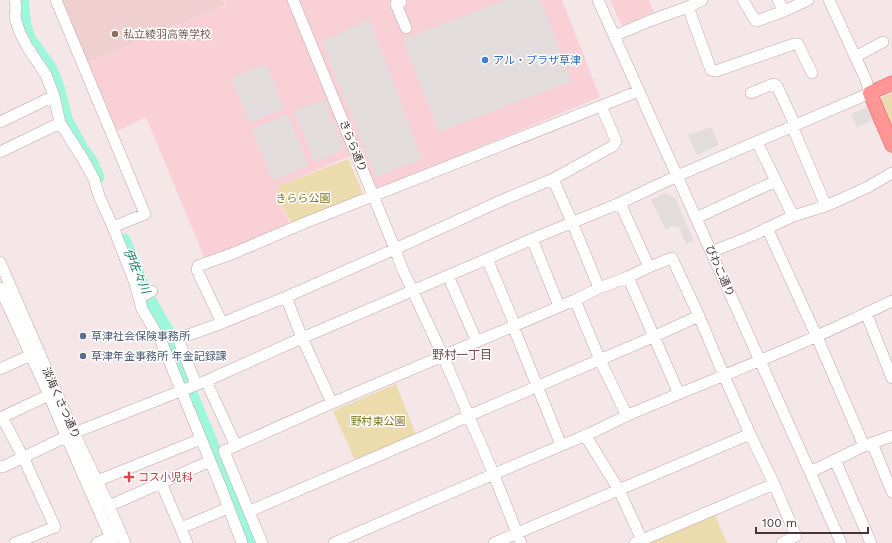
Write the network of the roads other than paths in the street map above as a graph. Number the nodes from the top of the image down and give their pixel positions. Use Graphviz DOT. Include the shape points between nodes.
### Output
graph roads {
  1 [pos="16,0"];
  2 [pos="56,0"];
  3 [pos="293,0"];
  4 [pos="400,0"];
  5 [pos="598,0"];
  6 [pos="702,0"];
  7 [pos="743,0"];
  8 [pos="778,0"];
  9 [pos="808,0"];
  10 [pos="829,0"];
  11 [pos="688,7"];
  12 [pos="784,11"];
  13 [pos="406,28"];
  14 [pos="614,36"];
  15 [pos="883,42"];
  16 [pos="856,57"];
  17 [pos="812,73"];
  18 [pos="892,83"];
  19 [pos="639,91"];
  20 [pos="870,92"];
  21 [pos="751,93"];
  22 [pos="54,96"];
  23 [pos="601,106"];
  24 [pos="0,122"];
  25 [pos="60,123"];
  26 [pos="793,126"];
  27 [pos="757,142"];
  28 [pos="892,145"];
  29 [pos="0,152"];
  30 [pos="892,173"];
  31 [pos="677,176"];
  32 [pos="553,179"];
  33 [pos="776,182"];
  34 [pos="373,196"];
  35 [pos="620,203"];
  36 [pos="826,206"];
  37 [pos="793,216"];
  38 [pos="696,218"];
  39 [pos="572,222"];
  40 [pos="116,226"];
  41 [pos="767,228"];
  42 [pos="532,239"];
  43 [pos="395,249"];
  44 [pos="711,252"];
  45 [pos="487,259"];
  46 [pos="0,262"];
  47 [pos="649,267"];
  48 [pos="448,276"];
  49 [pos="628,277"];
  50 [pos="0,288"];
  51 [pos="599,288"];
  52 [pos="152,291"];
  53 [pos="413,291"];
  54 [pos="286,297"];
  55 [pos="139,298"];
  56 [pos="575,300"];
  57 [pos="892,301"];
  58 [pos="559,306"];
  59 [pos="11,311"];
  60 [pos="866,314"];
  61 [pos="0,315"];
  62 [pos="699,316"];
  63 [pos="222,323"];
  64 [pos="514,325"];
  65 [pos="653,337"];
  66 [pos="817,337"];
  67 [pos="302,338"];
  68 [pos="477,342"];
  69 [pos="31,355"];
  70 [pos="443,356"];
  71 [pos="600,360"];
  72 [pos="760,361"];
  73 [pos="0,369"];
  74 [pos="724,376"];
  75 [pos="892,378"];
  76 [pos="201,382"];
  77 [pos="537,386"];
  78 [pos="181,391"];
  79 [pos="679,394"];
  80 [pos="49,395"];
  81 [pos="332,403"];
  82 [pos="468,416"];
  83 [pos="627,416"];
  84 [pos="1,417"];
  85 [pos="70,434"];
  86 [pos="750,434"];
  87 [pos="585,435"];
  88 [pos="892,436"];
  89 [pos="201,439"];
  90 [pos="561,445"];
  91 [pos="868,445"];
  92 [pos="236,446"];
  93 [pos="23,457"];
  94 [pos="835,460"];
  95 [pos="210,462"];
  96 [pos="0,467"];
  97 [pos="810,472"];
  98 [pos="494,475"];
  99 [pos="97,481"];
  100 [pos="161,483"];
  101 [pos="774,484"];
  102 [pos="619,490"];
  103 [pos="892,492"];
  104 [pos="110,506"];
  105 [pos="228,508"];
  106 [pos="250,511"];
  107 [pos="181,528"];
  108 [pos="519,538"];
  109 [pos="112,540"];
  110 [pos="638,541"];
  111 [pos="15,543"];
  112 [pos="97,543"];
  113 [pos="125,543"];
  114 [pos="188,543"];
  115 [pos="242,543"];
  116 [pos="262,543"];
  117 [pos="334,543"];
  118 [pos="494,543"];
  119 [pos="782,543"];
  120 [pos="841,543"];
  121 [pos="871,543"];
  1 -- 22 [label="street" via="15,15 18,27 46,75"];
  2 -- 40 [label="street" via="145,214"];
  3 -- 34 [label="street, きらら通り"];
  4 -- 13 [label="street" via="401,2 396,4"];
  5 -- 14 [label="street, びわこ通り"];
  6 -- 11 [label="street"];
  7 -- 12 [label="street" via="757,21"];
  8 -- 12 [label="street"];
  9 -- 12 [label="street"];
  10 -- 16 [label="street"];
  11 -- 14 [label="street"];
  11 -- 17 [label="street" via="711,70 716,71 798,44"];
  14 -- 19 [label="street, びわこ通り"];
  15 -- 16 [label="street"];
  16 -- 20 [label="street"];
  18 -- 20 [label="main road"];
  19 -- 23 [label="street"];
  19 -- 31 [label="street, びわこ通り"];
  20 -- 26 [label="street"];
  20 -- 28 [label="main road"];
  21 -- 26 [label="street" via="773,84 778,86"];
  22 -- 24 [label="street"];
  22 -- 25 [label="street"];
  23 -- 32 [label="street" via="616,141 613,146"];
  23 -- 34 [label="street"];
  25 -- 29 [label="street"];
  25 -- 40 [label="street" via="90,170 99,196"];
  26 -- 27 [label="street"];
  26 -- 36 [label="street"];
  27 -- 31 [label="street"];
  27 -- 33 [label="street"];
  30 -- 36 [label="street"];
  31 -- 35 [label="street"];
  31 -- 38 [label="street, びわこ通り"];
  32 -- 39 [label="street"];
  32 -- 43 [label="street"];
  33 -- 37 [label="street"];
  33 -- 38 [label="street"];
  34 -- 43 [label="street, きらら通り"];
  34 -- 63 [label="street" via="198,266 197,270"];
  35 -- 39 [label="street"];
  35 -- 47 [label="street"];
  36 -- 37 [label="street"];
  37 -- 41 [label="street"];
  38 -- 44 [label="street, びわこ通り"];
  39 -- 42 [label="street"];
  39 -- 51 [label="street"];
  40 -- 55 [label="street"];
  41 -- 44 [label="street"];
  41 -- 66 [label="street"];
  42 -- 45 [label="street"];
  42 -- 58 [label="street"];
  43 -- 53 [label="street, きらら通り"];
  43 -- 54 [label="street"];
  44 -- 72 [label="street, びわこ通り"];
  45 -- 48 [label="street"];
  45 -- 64 [label="street"];
  46 -- 85 [label="street, 淡海くさつ通り"];
  47 -- 49 [label="street"];
  47 -- 62 [label="street" via="672,258"];
  48 -- 53 [label="street"];
  48 -- 68 [label="street"];
  49 -- 51 [label="street"];
  49 -- 65 [label="street"];
  50 -- 59 [label="street, 淡海くさつ通り"];
  51 -- 56 [label="street"];
  52 -- 55 [label="street"];
  53 -- 67 [label="street"];
  53 -- 70 [label="street, きらら通り"];
  54 -- 63 [label="street"];
  54 -- 67 [label="street"];
  55 -- 78 [label="street"];
  56 -- 58 [label="street"];
  56 -- 71 [label="street"];
  57 -- 60 [label="street"];
  58 -- 64 [label="street"];
  59 -- 61 [label="street"];
  59 -- 69 [label="street, 淡海くさつ通り"];
  60 -- 66 [label="street"];
  60 -- 75 [label="street"];
  62 -- 65 [label="street"];
  62 -- 74 [label="street"];
  63 -- 76 [label="street" via="180,338 180,344"];
  64 -- 68 [label="street"];
  64 -- 77 [label="street"];
  65 -- 71 [label="street"];
  65 -- 79 [label="street"];
  66 -- 72 [label="street"];
  66 -- 91 [label="street"];
  67 -- 76 [label="street"];
  67 -- 81 [label="street"];
  68 -- 70 [label="street"];
  69 -- 73 [label="street"];
  69 -- 80 [label="street, 淡海くさつ通り"];
  70 -- 81 [label="street"];
  70 -- 82 [label="street, きらら通り"];
  71 -- 77 [label="street"];
  71 -- 83 [label="street"];
  72 -- 74 [label="street"];
  72 -- 97 [label="street, びわこ通り"];
  74 -- 79 [label="street"];
  74 -- 86 [label="street"];
  76 -- 78 [label="street"];
  76 -- 92 [label="street"];
  77 -- 82 [label="street"];
  77 -- 90 [label="street"];
  78 -- 85 [label="street"];
  78 -- 89 [label="street"];
  79 -- 83 [label="street"];
  80 -- 84 [label="street"];
  80 -- 85 [label="street, 淡海くさつ通り"];
  81 -- 92 [label="street"];
  82 -- 98 [label="street, きらら通り"];
  82 -- 106 [label="street"];
  83 -- 87 [label="street"];
  84 -- 93 [label="street"];
  85 -- 93 [label="street"];
  85 -- 99 [label="street, 淡海くさつ通り"];
  85 -- 109 [label="street, 淡海くさつ通り"];
  86 -- 101 [label="street"];
  86 -- 102 [label="street"];
  87 -- 90 [label="street"];
  87 -- 102 [label="street"];
  88 -- 91 [label="street"];
  89 -- 95 [label="street"];
  89 -- 99 [label="street"];
  90 -- 98 [label="street"];
  91 -- 94 [label="street"];
  91 -- 103 [label="street"];
  92 -- 106 [label="street" via="224,451"];
  93 -- 96 [label="street"];
  93 -- 111 [label="street" via="55,527"];
  94 -- 97 [label="street"];
  94 -- 121 [label="street"];
  95 -- 100 [label="street"];
  95 -- 105 [label="street"];
  97 -- 120 [label="street, びわこ通り"];
  98 -- 108 [label="street, きらら通り"];
  98 -- 117 [label="street"];
  99 -- 104 [label="street, 淡海くさつ通り"];
  100 -- 104 [label="street"];
  100 -- 107 [label="street"];
  101 -- 110 [label="street"];
  101 -- 119 [label="street" via="796,536"];
  102 -- 108 [label="street"];
  102 -- 110 [label="street"];
  104 -- 113 [label="street, 淡海くさつ通り"];
  105 -- 107 [label="street"];
  105 -- 115 [label="street"];
  106 -- 116 [label="street"];
  107 -- 114 [label="street"];
  108 -- 118 [label="street"];
  109 -- 112 [label="street"];
}
